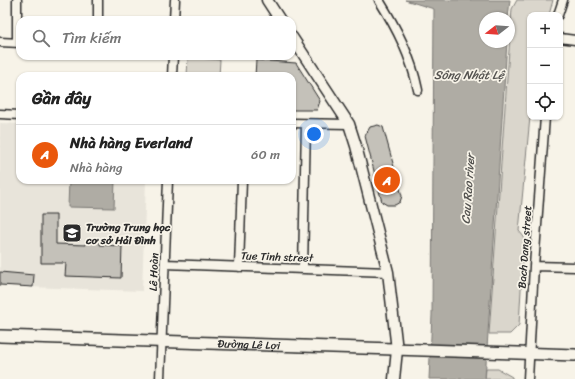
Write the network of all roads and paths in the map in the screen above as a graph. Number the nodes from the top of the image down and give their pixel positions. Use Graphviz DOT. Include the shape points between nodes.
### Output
graph roads {
  1 [pos="18,0"];
  2 [pos="98,0"];
  3 [pos="175,0"];
  4 [pos="267,0"];
  5 [pos="379,0"];
  6 [pos="562,0"];
  7 [pos="559,12"];
  8 [pos="18,16"];
  9 [pos="98,16"];
  10 [pos="174,16"];
  11 [pos="277,16"];
  12 [pos="563,38"];
  13 [pos="575,40"];
  14 [pos="0,42"];
  15 [pos="16,43"];
  16 [pos="297,51"];
  17 [pos="173,60"];
  18 [pos="172,72"];
  19 [pos="418,90"];
  20 [pos="0,114"];
  21 [pos="16,115"];
  22 [pos="545,120"];
  23 [pos="296,123"];
  24 [pos="306,124"];
  25 [pos="349,124"];
  26 [pos="168,184"];
  27 [pos="242,184"];
  28 [pos="165,264"];
  29 [pos="534,266"];
  30 [pos="238,267"];
  31 [pos="575,267"];
  32 [pos="303,269"];
  33 [pos="388,272"];
  34 [pos="0,336"];
  35 [pos="163,342"];
  36 [pos="397,350"];
  37 [pos="529,354"];
  38 [pos="575,355"];
  39 [pos="160,379"];
  40 [pos="394,379"];
  41 [pos="528,379"];
  1 -- 8 [label="street"];
  2 -- 9 [label="street"];
  3 -- 10 [label="street"];
  4 -- 11 [label="street"];
  5 -- 19 [label="street" via="406,48"];
  6 -- 7 [label="street"];
  12 -- 13 [label="street"];
  14 -- 15 [label="street"];
  16 -- 25 [label="street"];
  17 -- 18 [label="street"];
  20 -- 21 [label="street"];
  22 -- 29 [label="street, Bach Dang street"];
  23 -- 24 [label="street"];
  24 -- 25 [label="street"];
  24 -- 32 [label="street"];
  25 -- 33 [label="street"];
  26 -- 28 [label="street, Lê Hoàn"];
  27 -- 30 [label="street"];
  28 -- 30 [label="street, Tue Tinh street"];
  28 -- 35 [label="street, Lê Hoàn"];
  29 -- 31 [label="street"];
  29 -- 37 [label="street, Bach Dang street"];
  30 -- 32 [label="street, Tue Tinh street"];
  32 -- 33 [label="street, Tue Tinh street"];
  33 -- 36 [label="street"];
  34 -- 35 [label="main road, Đường Lê Lợi"];
  35 -- 36 [label="main road, Đường Lê Lợi"];
  35 -- 39 [label="street, Lê Hoàn"];
  36 -- 37 [label="main road, Đường Lê Lợi"];
  36 -- 40 [label="street"];
  37 -- 38 [label="main road, Đường Lê Lợi"];
  37 -- 41 [label="street, Bach Dang street"];
}
